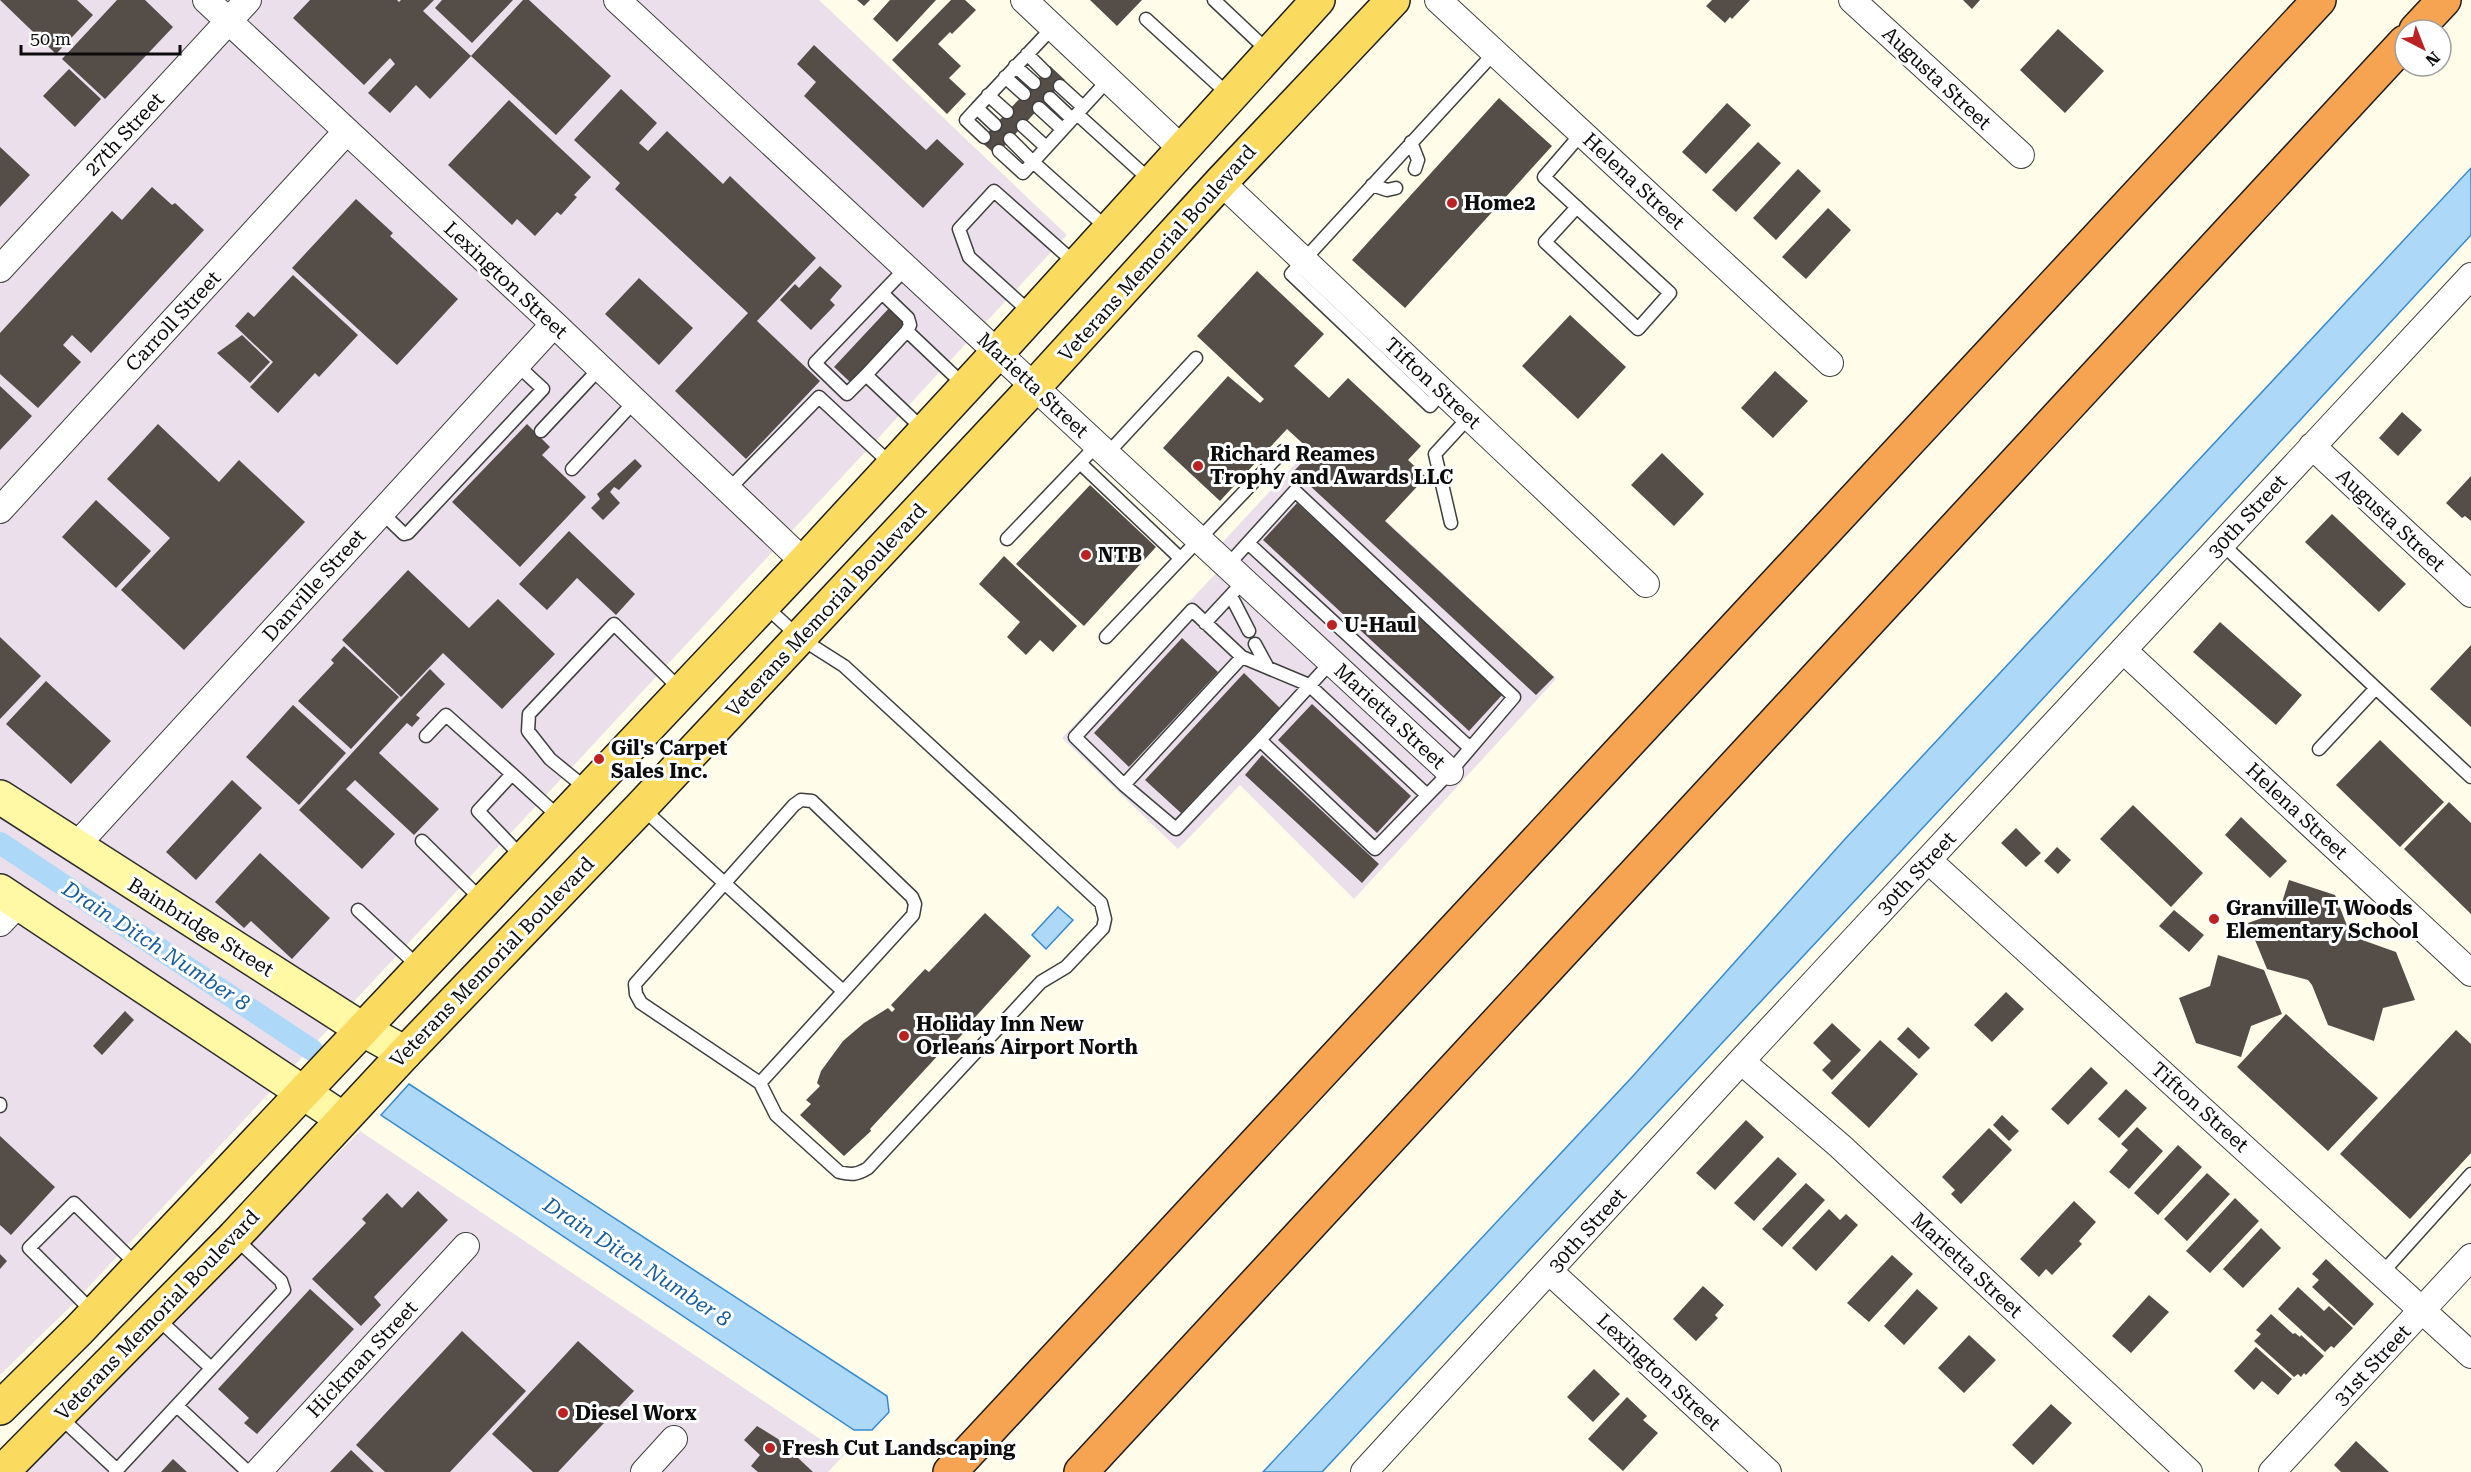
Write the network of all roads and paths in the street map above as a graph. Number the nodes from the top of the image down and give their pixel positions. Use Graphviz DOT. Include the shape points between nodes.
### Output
graph roads {
  1 [pos="206,0"];
  2 [pos="248,0"];
  3 [pos="616,0"];
  4 [pos="1024,0"];
  5 [pos="1214,0"];
  6 [pos="1393,0"];
  7 [pos="1438,0"];
  8 [pos="1852,0"];
  9 [pos="2319,0"];
  10 [pos="1314,2"];
  11 [pos="1146,19"];
  12 [pos="229,21"];
  13 [pos="1053,27"];
  14 [pos="1280,42"];
  15 [pos="1495,52"];
  16 [pos="1027,54"];
  17 [pos="2393,55"];
  18 [pos="1015,66"];
  19 [pos="1045,72"];
  20 [pos="1005,77"];
  21 [pos="1108,80"];
  22 [pos="1034,83"];
  23 [pos="1060,86"];
  24 [pos="1309,88"];
  25 [pos="1023,94"];
  26 [pos="988,95"];
  27 [pos="1230,96"];
  28 [pos="1050,98"];
  29 [pos="976,108"];
  30 [pos="1040,108"];
  31 [pos="1007,112"];
  32 [pos="1077,113"];
  33 [pos="995,125"];
  34 [pos="1023,126"];
  35 [pos="1062,129"];
  36 [pos="346,132"];
  37 [pos="1582,133"];
  38 [pos="984,137"];
  39 [pos="1010,139"];
  40 [pos="1411,142"];
  41 [pos="1046,147"];
  42 [pos="1182,149"];
  43 [pos="999,151"];
  44 [pos="1247,154"];
  45 [pos="2021,155"];
  46 [pos="1034,162"];
  47 [pos="1415,169"];
  48 [pos="1152,182"];
  49 [pos="1221,182"];
  50 [pos="1372,185"];
  51 [pos="1395,188"];
  52 [pos="1576,207"];
  53 [pos="1109,230"];
  54 [pos="1303,260"];
  55 [pos="1077,265"];
  56 [pos="907,267"];
  57 [pos="0,269"];
  58 [pos="2471,276"];
  59 [pos="882,292"];
  60 [pos="861,314"];
  61 [pos="1033,314"];
  62 [pos="554,324"];
  63 [pos="871,324"];
  64 [pos="907,331"];
  65 [pos="998,352"];
  66 [pos="1196,358"];
  67 [pos="1830,363"];
  68 [pos="516,364"];
  69 [pos="600,368"];
  70 [pos="866,375"];
  71 [pos="966,387"];
  72 [pos="1034,387"];
  73 [pos="635,402"];
  74 [pos="1468,417"];
  75 [pos="541,431"];
  76 [pos="925,431"];
  77 [pos="2312,446"];
  78 [pos="1283,451"];
  79 [pos="1094,454"];
  80 [pos="892,466"];
  81 [pos="572,469"];
  82 [pos="728,490"];
  83 [pos="0,509"];
  84 [pos="381,512"];
  85 [pos="1451,523"];
  86 [pos="1007,539"];
  87 [pos="1198,539"];
  88 [pos="1248,543"];
  89 [pos="2222,544"];
  90 [pos="1180,558"];
  91 [pos="804,562"];
  92 [pos="1234,581"];
  93 [pos="1646,584"];
  94 [pos="2471,594"];
  95 [pos="763,604"];
  96 [pos="1206,623"];
  97 [pos="1249,631"];
  98 [pos="1106,637"];
  99 [pos="800,638"];
  100 [pos="1255,644"];
  101 [pos="2123,650"];
  102 [pos="1242,657"];
  103 [pos="1331,662"];
  104 [pos="1268,668"];
  105 [pos="1309,685"];
  106 [pos="2376,688"];
  107 [pos="682,690"];
  108 [pos="426,736"];
  109 [pos="1260,740"];
  110 [pos="1470,748"];
  111 [pos="2319,749"];
  112 [pos="1450,772"];
  113 [pos="512,774"];
  114 [pos="2471,777"];
  115 [pos="1124,785"];
  116 [pos="588,790"];
  117 [pos="1427,795"];
  118 [pos="0,797"];
  119 [pos="641,807"];
  120 [pos="561,818"];
  121 [pos="422,841"];
  122 [pos="75,847"];
  123 [pos="523,859"];
  124 [pos="1928,860"];
  125 [pos="726,882"];
  126 [pos="483,901"];
  127 [pos="6,906"];
  128 [pos="358,910"];
  129 [pos="420,968"];
  130 [pos="2471,973"];
  131 [pos="843,991"];
  132 [pos="362,1029"];
  133 [pos="405,1053"];
  134 [pos="1741,1061"];
  135 [pos="760,1083"];
  136 [pos="302,1093"];
  137 [pos="343,1119"];
  138 [pos="2471,1174"];
  139 [pos="234,1237"];
  140 [pos="466,1246"];
  141 [pos="2471,1257"];
  142 [pos="139,1267"];
  143 [pos="1549,1271"];
  144 [pos="2382,1274"];
  145 [pos="2422,1310"];
  146 [pos="95,1313"];
  147 [pos="156,1317"];
  148 [pos="2471,1355"];
  149 [pos="211,1368"];
  150 [pos="177,1406"];
  151 [pos="0,1408"];
  152 [pos="59,1416"];
  153 [pos="674,1439"];
  154 [pos="116,1471"];
  155 [pos="2,1472"];
  156 [pos="248,1472"];
  157 [pos="258,1472"];
  158 [pos="644,1472"];
  159 [pos="950,1472"];
  160 [pos="1081,1472"];
  161 [pos="1364,1472"];
  162 [pos="1768,1472"];
  163 [pos="2189,1472"];
  164 [pos="2272,1472"];
  1 -- 12 [label="street, Lexington Street"];
  2 -- 12 [label="street, 27th Street"];
  3 -- 56 [label="street, Marietta Street"];
  4 -- 13 [label="street"];
  5 -- 14 [label="lane"];
  6 -- 24 [label="main road, Veterans Memorial Boulevard"];
  7 -- 15 [label="street, Helena Street"];
  8 -- 45 [label="street, Augusta Street"];
  9 -- 159 [label="highway"];
  10 -- 14 [label="main road"];
  11 -- 27 [label="lane"];
  12 -- 36 [label="street, Lexington Street"];
  12 -- 57 [label="street, 27th Street"];
  13 -- 16 [label="lane"];
  13 -- 21 [label="street"];
  14 -- 24 [label="main road" via="1295,75"];
  14 -- 27 [label="main road"];
  15 -- 37 [label="street, Helena Street"];
  15 -- 40 [label="lane"];
  16 -- 18 [label="lane"];
  16 -- 19 [label="lane"];
  17 -- 160 [label="highway"];
  18 -- 20 [label="lane"];
  18 -- 22 [label="lane"];
  20 -- 25 [label="lane"];
  20 -- 26 [label="lane"];
  21 -- 32 [label="lane"];
  21 -- 42 [label="street"];
  23 -- 32 [label="lane"];
  24 -- 44 [label="main road, Veterans Memorial Boulevard"];
  26 -- 29 [label="lane"];
  26 -- 31 [label="lane"];
  27 -- 42 [label="main road"];
  27 -- 44 [label="main road" via="1248,104 1253,117"];
  28 -- 32 [label="lane"];
  29 -- 33 [label="lane"];
  29 -- 38 [label="lane" via="966,120"];
  30 -- 35 [label="lane"];
  32 -- 35 [label="lane"];
  32 -- 48 [label="lane"];
  34 -- 41 [label="lane"];
  35 -- 41 [label="lane"];
  36 -- 62 [label="street, Lexington Street"];
  36 -- 83 [label="street, Carroll Street"];
  37 -- 52 [label="lane" via="1544,177"];
  37 -- 67 [label="street, Helena Street"];
  39 -- 46 [label="lane"];
  40 -- 47 [label="lane" via="1418,160"];
  40 -- 50 [label="lane"];
  41 -- 46 [label="lane"];
  42 -- 48 [label="main road"];
  43 -- 46 [label="lane" via="1023,173"];
  44 -- 49 [label="main road, Veterans Memorial Boulevard"];
  46 -- 53 [label="lane"];
  48 -- 53 [label="main road"];
  49 -- 54 [label="street, Tifton Street"];
  49 -- 72 [label="main road, Veterans Memorial Boulevard"];
  50 -- 51 [label="lane" via="1387,190"];
  50 -- 54 [label="lane"];
  52 -- 52 [label="lane" via="1670,293 1638,329 1545,242"];
  53 -- 55 [label="main road"];
  54 -- 74 [label="street, Tifton Street"];
  55 -- 61 [label="main road"];
  55 -- 61 [label="lane" via="994,191 959,229 969,257"];
  56 -- 59 [label="lane"];
  56 -- 65 [label="street, Marietta Street"];
  58 -- 77 [label="street, 30th Street"];
  59 -- 60 [label="lane"];
  59 -- 64 [label="lane" via="908,318"];
  60 -- 63 [label="lane"];
  60 -- 70 [label="lane" via="815,363 847,394"];
  61 -- 65 [label="main road"];
  62 -- 68 [label="street, Danville Street"];
  62 -- 69 [label="street, Lexington Street"];
  64 -- 70 [label="lane" via="891,343"];
  64 -- 71 [label="lane"];
  65 -- 71 [label="main road"];
  65 -- 72 [label="street, Marietta Street"];
  66 -- 79 [label="lane"];
  68 -- 84 [label="street, Danville Street"];
  68 -- 84 [label="lane" via="543,388 408,533 404,534"];
  69 -- 73 [label="street, Lexington Street"];
  69 -- 75 [label="lane"];
  70 -- 76 [label="lane"];
  71 -- 76 [label="main road"];
  72 -- 79 [label="street, Marietta Street"];
  72 -- 99 [label="main road, Veterans Memorial Boulevard"];
  73 -- 81 [label="lane"];
  73 -- 82 [label="street, Lexington Street"];
  74 -- 85 [label="lane" via="1435,454"];
  74 -- 93 [label="street, Tifton Street"];
  76 -- 80 [label="main road"];
  77 -- 89 [label="street, 30th Street"];
  77 -- 94 [label="street, Augusta Street"];
  78 -- 87 [label="lane"];
  79 -- 86 [label="lane"];
  79 -- 87 [label="street, Marietta Street"];
  79 -- 90 [label="lane"];
  80 -- 82 [label="lane" via="819,397"];
  80 -- 91 [label="main road"];
  82 -- 91 [label="street, Lexington Street"];
  84 -- 122 [label="street, Danville Street"];
  87 -- 90 [label="lane"];
  87 -- 92 [label="street, Marietta Street"];
  88 -- 92 [label="lane"];
  88 -- 110 [label="lane"];
  88 -- 110 [label="lane" via="1295,491 1514,697"];
  89 -- 101 [label="street, 30th Street"];
  89 -- 106 [label="lane"];
  90 -- 98 [label="lane"];
  91 -- 95 [label="main road"];
  92 -- 96 [label="lane"];
  92 -- 97 [label="lane"];
  92 -- 103 [label="street, Marietta Street"];
  95 -- 99 [label="lane"];
  95 -- 107 [label="main road"];
  96 -- 102 [label="lane"];
  96 -- 115 [label="lane" via="1192,610 1075,737"];
  99 -- 119 [label="main road, Veterans Memorial Boulevard"];
  99 -- 135 [label="lane" via="852,674 1101,903 1105,919 1103,928 1066,967 1041,982 861,1173 838,1172 777,1115"];
  100 -- 104 [label="lane"];
  101 -- 124 [label="street, 30th Street"];
  101 -- 130 [label="street, Helena Street"];
  102 -- 104 [label="lane"];
  102 -- 115 [label="lane"];
  103 -- 105 [label="lane"];
  103 -- 112 [label="street, Marietta Street"];
  104 -- 105 [label="lane"];
  105 -- 109 [label="lane"];
  105 -- 117 [label="lane"];
  106 -- 111 [label="lane"];
  106 -- 114 [label="lane"];
  107 -- 116 [label="main road"];
  107 -- 116 [label="lane" via="614,624 537,705 529,714 528,730 550,759"];
  108 -- 113 [label="lane" via="446,715"];
  109 -- 115 [label="lane" via="1176,829"];
  109 -- 117 [label="lane" via="1375,849"];
  110 -- 112 [label="lane"];
  112 -- 117 [label="lane"];
  113 -- 120 [label="lane"];
  113 -- 123 [label="lane" via="478,811"];
  116 -- 120 [label="main road"];
  118 -- 122 [label="street, Bainbridge Street"];
  119 -- 125 [label="lane"];
  119 -- 133 [label="main road, Veterans Memorial Boulevard"];
  120 -- 123 [label="main road"];
  121 -- 126 [label="lane"];
  122 -- 132 [label="street, Bainbridge Street"];
  123 -- 126 [label="main road"];
  124 -- 134 [label="street, 30th Street"];
  124 -- 144 [label="street, Tifton Street"];
  125 -- 131 [label="lane"];
  125 -- 131 [label="lane" via="794,805 801,800 812,801 915,904 913,915"];
  125 -- 135 [label="lane" via="635,984 636,994 641,1003"];
  126 -- 129 [label="main road"];
  127 -- 136 [label="street"];
  128 -- 129 [label="lane"];
  129 -- 132 [label="main road"];
  131 -- 135 [label="lane"];
  132 -- 133 [label="street, Bainbridge Street"];
  132 -- 136 [label="main road"];
  133 -- 137 [label="main road, Veterans Memorial Boulevard"];
  134 -- 143 [label="street, 30th Street"];
  134 -- 163 [label="street, Marietta Street" via="1840,1146"];
  136 -- 137 [label="street"];
  136 -- 142 [label="main road"];
  137 -- 139 [label="main road, Veterans Memorial Boulevard"];
  138 -- 144 [label="lane"];
  139 -- 147 [label="main road, Veterans Memorial Boulevard"];
  139 -- 149 [label="lane" via="281,1281 284,1290"];
  140 -- 157 [label="street, Hickman Street"];
  141 -- 145 [label="street, 31st Street"];
  142 -- 146 [label="main road"];
  142 -- 146 [label="lane" via="74,1203 29,1248"];
  143 -- 161 [label="street, 30th Street"];
  143 -- 162 [label="street, Lexington Street"];
  144 -- 145 [label="street, Tifton Street"];
  145 -- 148 [label="street, Tifton Street"];
  145 -- 164 [label="street, 31st Street"];
  146 -- 151 [label="main road"];
  147 -- 149 [label="lane"];
  147 -- 152 [label="main road, Veterans Memorial Boulevard"];
  149 -- 150 [label="lane"];
  150 -- 154 [label="lane"];
  150 -- 156 [label="lane"];
  152 -- 154 [label="lane"];
  152 -- 155 [label="main road, Veterans Memorial Boulevard"];
  153 -- 158 [label="street"];
}
